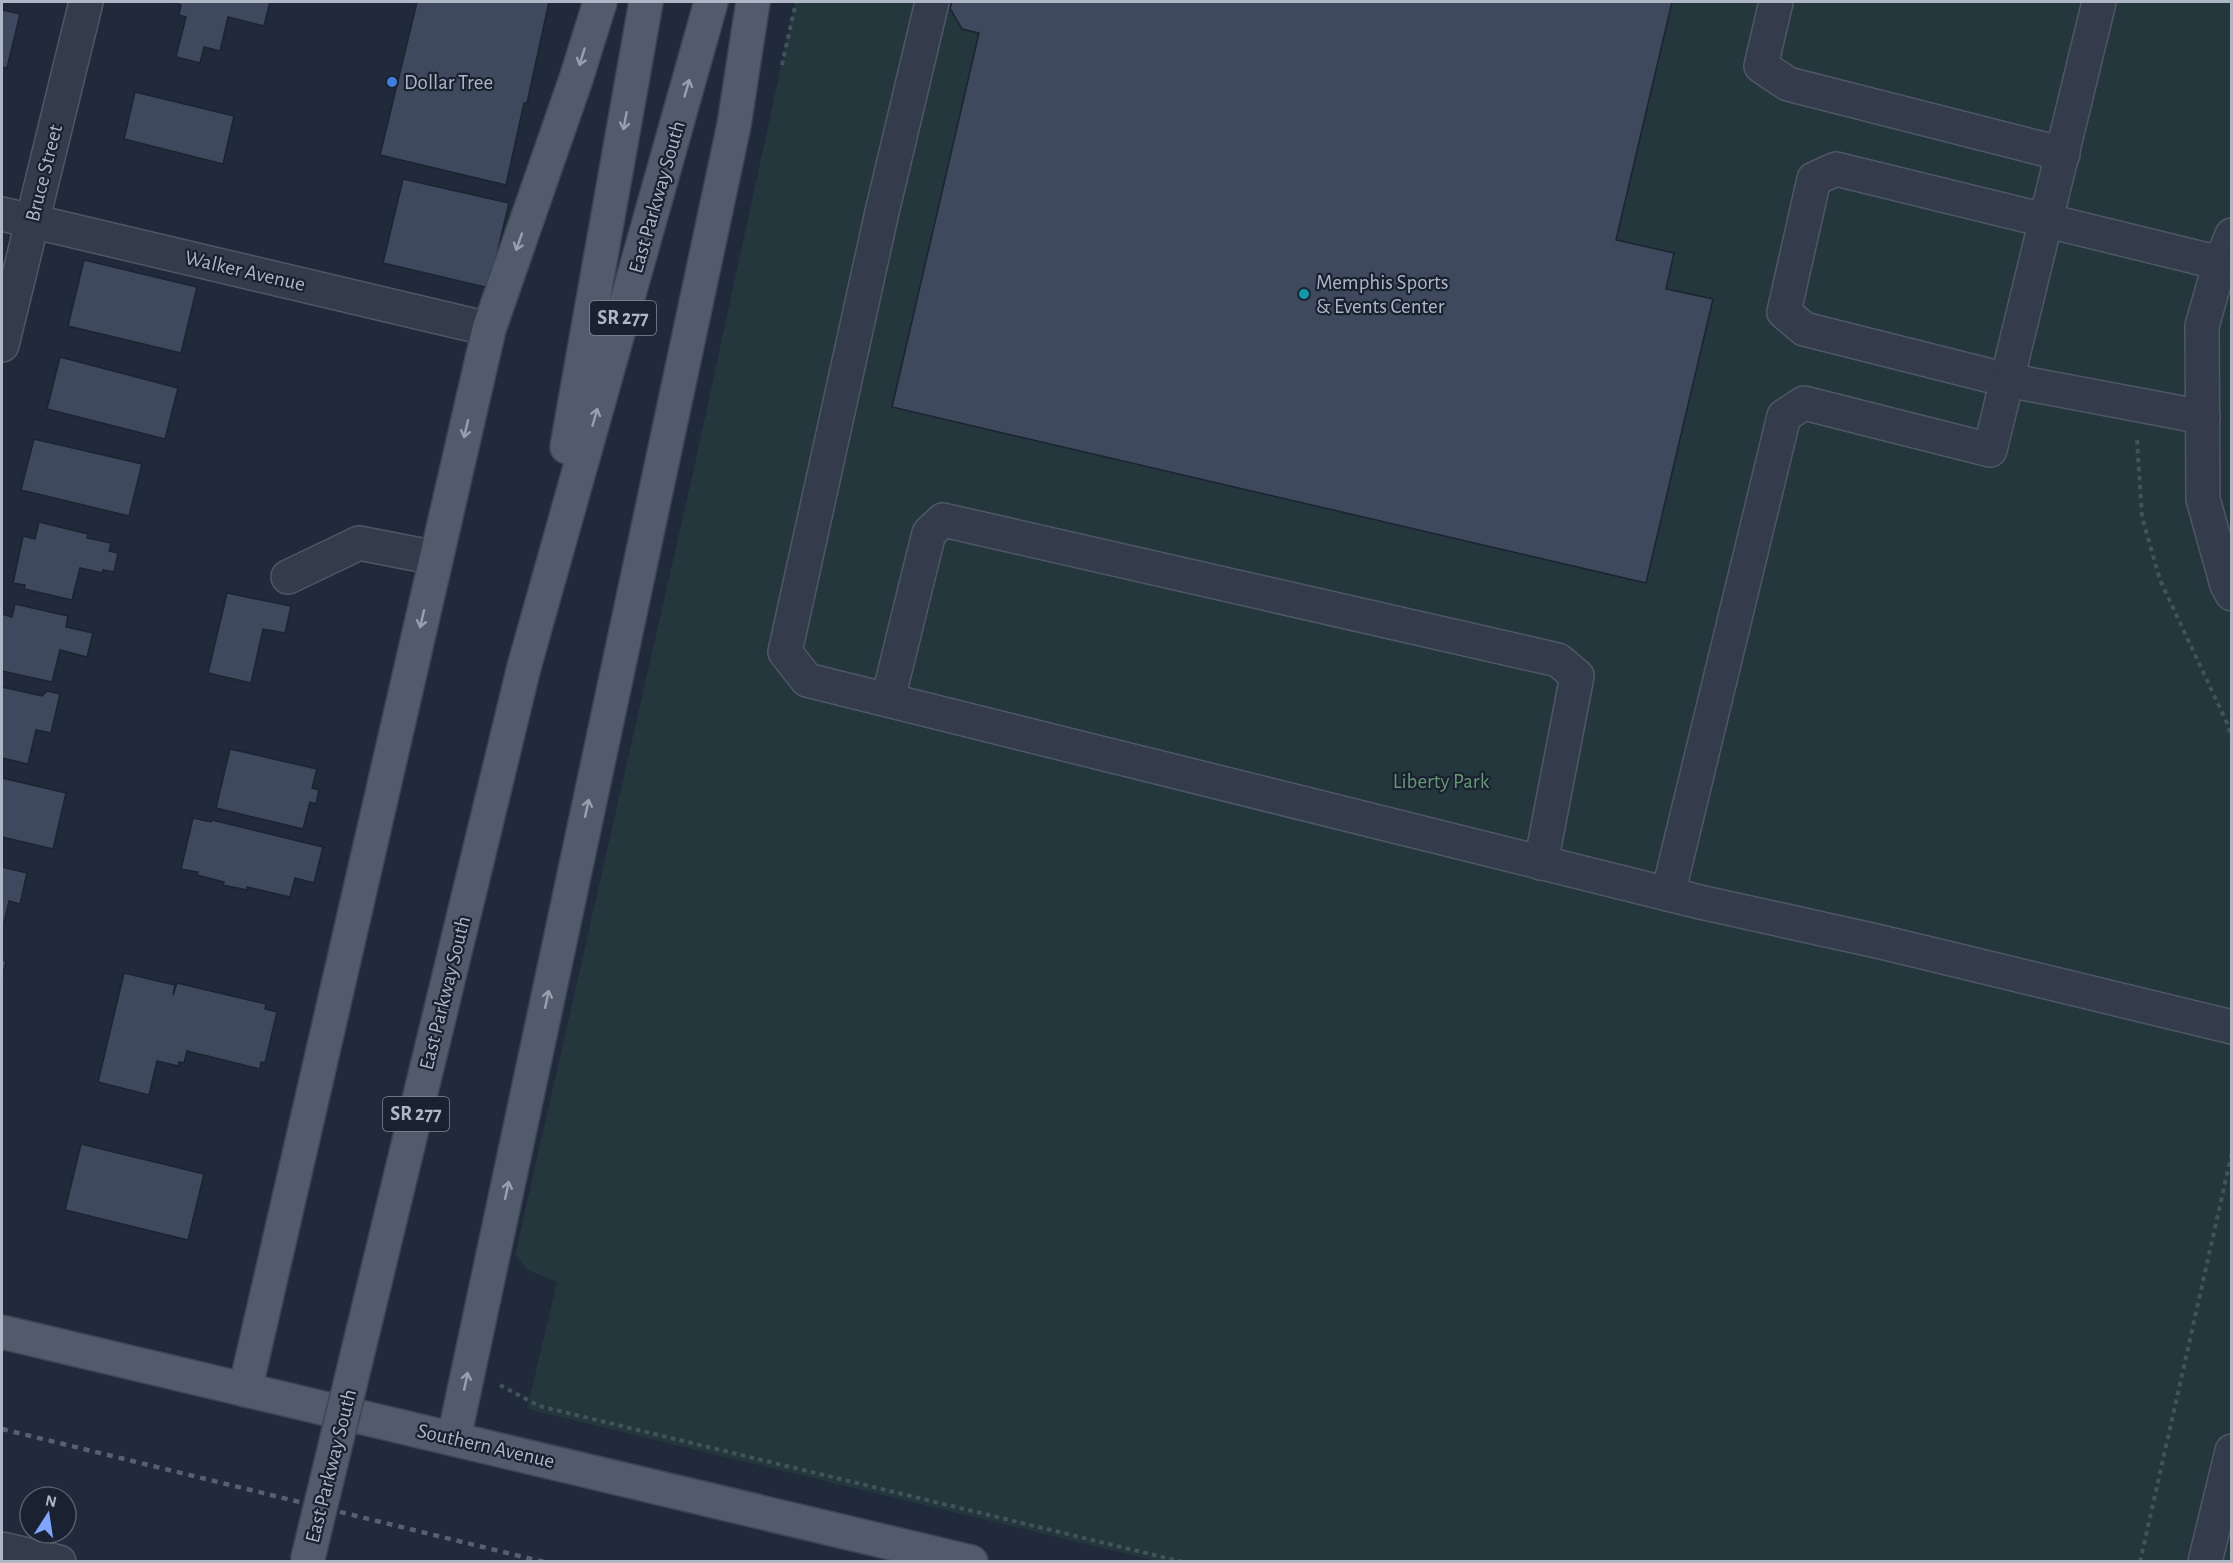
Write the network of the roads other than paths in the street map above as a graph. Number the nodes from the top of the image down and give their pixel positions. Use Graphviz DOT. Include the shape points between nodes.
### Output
graph roads {
  1 [pos="86,2"];
  2 [pos="600,2"];
  3 [pos="646,2"];
  4 [pos="711,2"];
  5 [pos="753,2"];
  6 [pos="932,2"];
  7 [pos="1776,2"];
  8 [pos="2099,2"];
  9 [pos="2062,154"];
  10 [pos="17,218"];
  11 [pos="2046,221"];
  12 [pos="2226,249"];
  13 [pos="489,329"];
  14 [pos="2,345"];
  15 [pos="2007,380"];
  16 [pos="2203,417"];
  17 [pos="436,558"];
  18 [pos="288,577"];
  19 [pos="2232,594"];
  20 [pos="534,635"];
  21 [pos="888,699"];
  22 [pos="1541,863"];
  23 [pos="1668,894"];
  24 [pos="2232,1027"];
  25 [pos="2,1332"];
  26 [pos="245,1390"];
  27 [pos="454,1438"];
  28 [pos="2232,1451"];
  29 [pos="2216,1544"];
  30 [pos="2,1549"];
  31 [pos="59,1562"];
  32 [pos="308,1562"];
  33 [pos="971,1562"];
  1 -- 10 [label="street, Bruce Street"];
  2 -- 13 [label="main road, one-way"];
  3 -- 20 [label="main road, East Parkway South / SR 277, one-way"];
  20 -- 4 [label="main road, East Parkway South / SR 277, one-way"];
  27 -- 5 [label="main road, one-way" via="734,124"];
  6 -- 21 [label="street" via="785,652 807,680"];
  7 -- 9 [label="street" via="1761,66 1788,84"];
  8 -- 9 [label="street"];
  9 -- 11 [label="street"];
  10 -- 13 [label="street, Walker Avenue"];
  10 -- 14 [label="street, Bruce Street"];
  11 -- 12 [label="street"];
  11 -- 15 [label="street"];
  11 -- 15 [label="street" via="1836,169 1814,179 1784,312 1804,328"];
  12 -- 16 [label="street" via="2202,326"];
  13 -- 17 [label="main road, one-way"];
  15 -- 16 [label="street"];
  15 -- 23 [label="street" via="1990,450 1804,403 1784,417"];
  16 -- 19 [label="street" via="2203,499"];
  17 -- 18 [label="street" via="359,543"];
  17 -- 26 [label="main road, one-way"];
  20 -- 32 [label="main road, East Parkway South / SR 277, bridge"];
  21 -- 22 [label="street"];
  21 -- 22 [label="street" via="928,533 943,520 1558,660 1577,676"];
  22 -- 23 [label="street"];
  23 -- 24 [label="street"];
  25 -- 26 [label="main road, Southern Avenue"];
  26 -- 27 [label="main road, Southern Avenue"];
  27 -- 33 [label="main road, Southern Avenue"];
  28 -- 29 [label="street"];
  30 -- 31 [label="street"];
}
